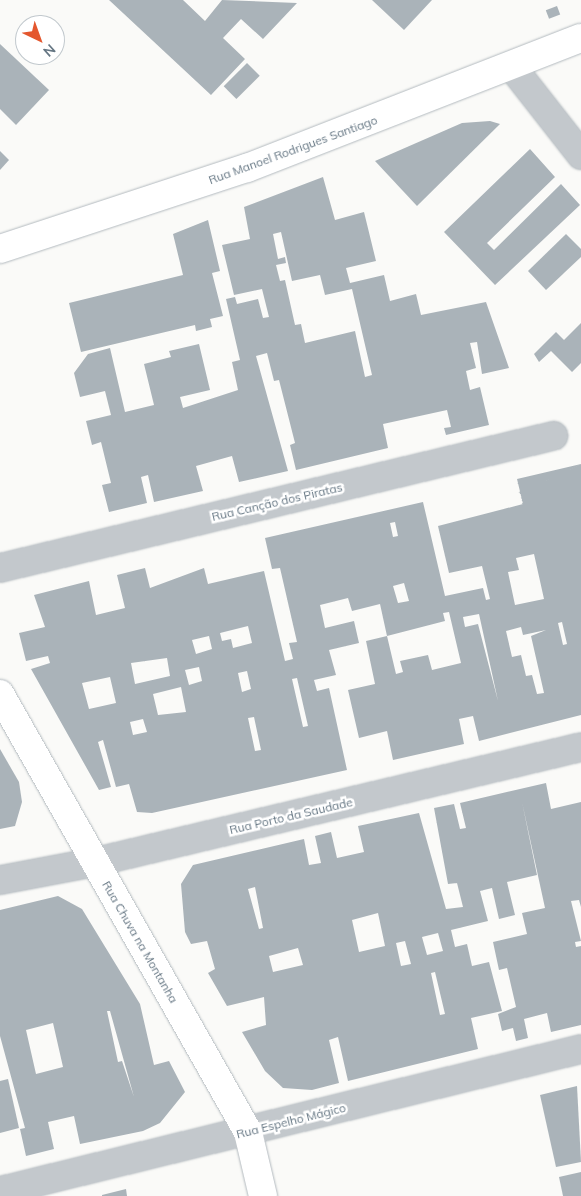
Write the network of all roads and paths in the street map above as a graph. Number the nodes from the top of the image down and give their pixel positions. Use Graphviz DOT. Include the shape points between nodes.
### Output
graph roads {
  1 [pos="581,38"];
  2 [pos="512,67"];
  3 [pos="581,155"];
  4 [pos="0,249"];
  5 [pos="553,436"];
  6 [pos="0,568"];
  7 [pos="0,694"];
  8 [pos="581,746"];
  9 [pos="95,862"];
  10 [pos="0,880"];
  11 [pos="581,1049"];
  12 [pos="248,1132"];
  13 [pos="0,1191"];
  14 [pos="263,1196"];
  1 -- 2 [label="main road, Rua Manoel Rodrigues Santiago"];
  2 -- 3 [label="street"];
  2 -- 4 [label="main road, Rua Manoel Rodrigues Santiago" via="247,168"];
  5 -- 6 [label="street, Rua Canção dos Piratas"];
  7 -- 9 [label="main road, Rua Chuva na Montanha"];
  8 -- 9 [label="street, Rua Porto da Saudade"];
  9 -- 10 [label="street, Rua Porto da Saudade"];
  9 -- 12 [label="main road, Rua Chuva na Montanha"];
  11 -- 12 [label="street, Rua Espelho Mágico"];
  12 -- 13 [label="street, Rua Espelho Mágico"];
  12 -- 14 [label="main road, Rua Chuva na Montanha"];
}
